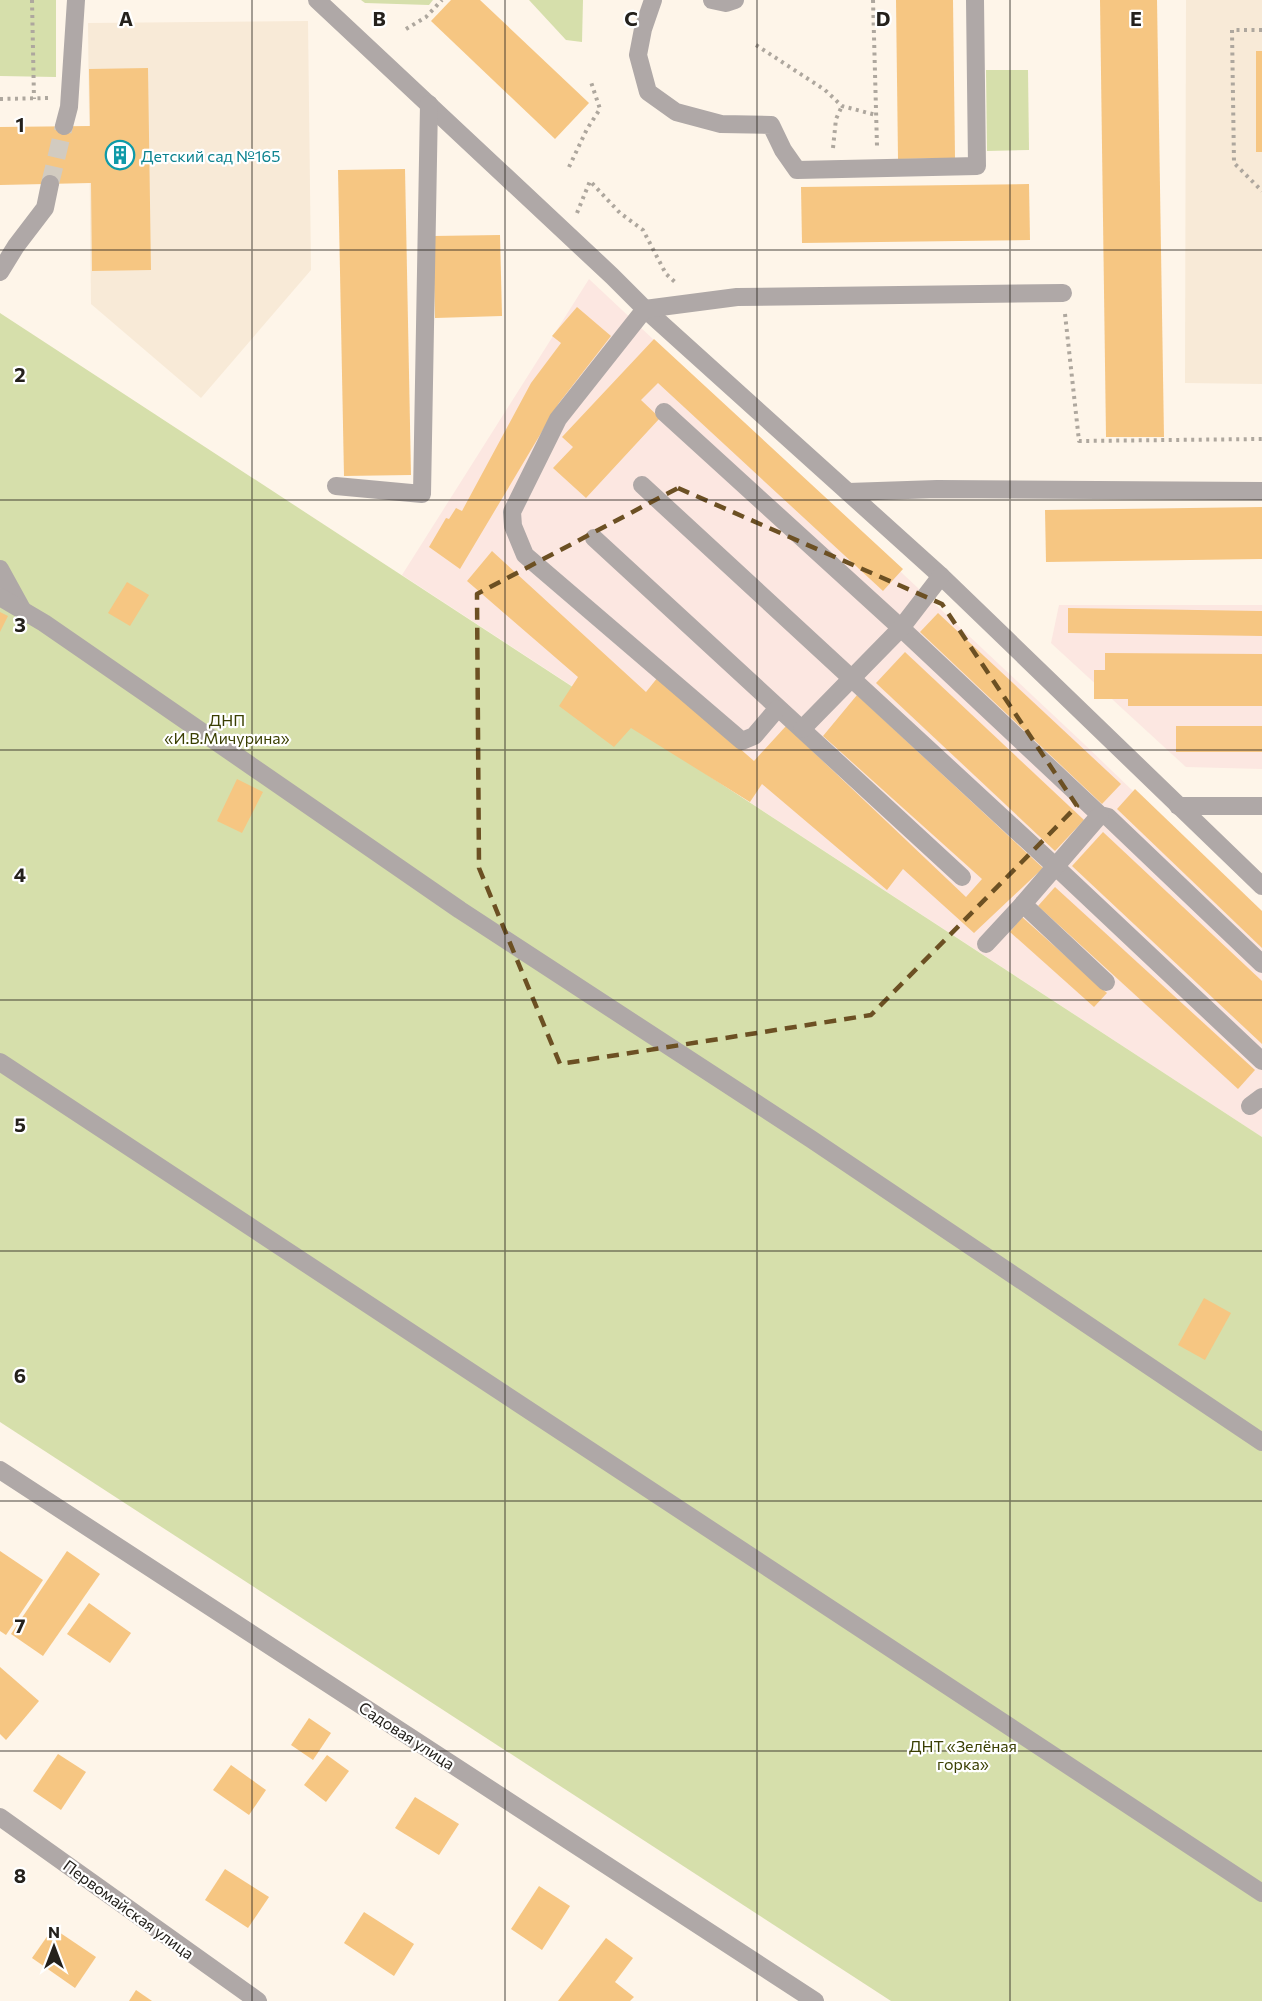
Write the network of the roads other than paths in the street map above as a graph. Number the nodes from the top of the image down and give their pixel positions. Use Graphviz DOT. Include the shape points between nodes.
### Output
graph roads {
  1 [pos="76,0"];
  2 [pos="318,0"];
  3 [pos="653,0"];
  4 [pos="712,0"];
  5 [pos="735,0"];
  6 [pos="975,0"];
  7 [pos="429,104"];
  8 [pos="64,126"];
  9 [pos="51,184"];
  10 [pos="0,272"];
  11 [pos="1064,299"];
  12 [pos="645,309"];
  13 [pos="664,412"];
  14 [pos="336,486"];
  15 [pos="642,486"];
  16 [pos="1262,491"];
  17 [pos="848,492"];
  18 [pos="594,538"];
  19 [pos="0,569"];
  20 [pos="941,576"];
  21 [pos="0,597"];
  22 [pos="23,611"];
  23 [pos="901,628"];
  24 [pos="851,679"];
  25 [pos="777,709"];
  26 [pos="802,729"];
  27 [pos="1178,806"];
  28 [pos="1262,806"];
  29 [pos="1100,815"];
  30 [pos="1056,867"];
  31 [pos="962,877"];
  32 [pos="1262,886"];
  33 [pos="1023,904"];
  34 [pos="986,944"];
  35 [pos="1262,964"];
  36 [pos="1106,982"];
  37 [pos="1262,1061"];
  38 [pos="0,1062"];
  39 [pos="1262,1442"];
  40 [pos="0,1470"];
  41 [pos="0,1817"];
  42 [pos="1262,1893"];
  43 [pos="258,2001"];
  44 [pos="815,2001"];
  1 -- 8 [label="street"];
  2 -- 7 [label="street"];
  3 -- 6 [label="street" via="638,55 648,92 676,112 721,124 771,124 797,170 977,166"];
  4 -- 5 [label="street"];
  7 -- 12 [label="street"];
  7 -- 14 [label="street" via="422,494"];
  9 -- 10 [label="street" via="45,208"];
  11 -- 12 [label="street" via="737,297"];
  12 -- 17 [label="street"];
  12 -- 25 [label="street" via="558,419 512,512 513,526 525,555 742,741 754,736"];
  13 -- 23 [label="street"];
  15 -- 24 [label="street"];
  16 -- 17 [label="street"];
  17 -- 20 [label="street"];
  18 -- 25 [label="street"];
  19 -- 22 [label="street"];
  20 -- 23 [label="street"];
  20 -- 27 [label="street"];
  21 -- 22 [label="street"];
  22 -- 39 [label="street" via="460,910 811,1139"];
  23 -- 24 [label="street"];
  23 -- 29 [label="street"];
  24 -- 26 [label="street"];
  24 -- 30 [label="street"];
  25 -- 26 [label="street"];
  26 -- 31 [label="street"];
  27 -- 28 [label="street"];
  27 -- 32 [label="street"];
  29 -- 30 [label="street"];
  29 -- 35 [label="street" via="1108,817"];
  30 -- 33 [label="street"];
  30 -- 37 [label="street"];
  33 -- 34 [label="street"];
  33 -- 36 [label="street"];
  38 -- 42 [label="street"];
  40 -- 44 [label="street, Садовая улица"];
  41 -- 43 [label="street, Первомайская улица"];
}
